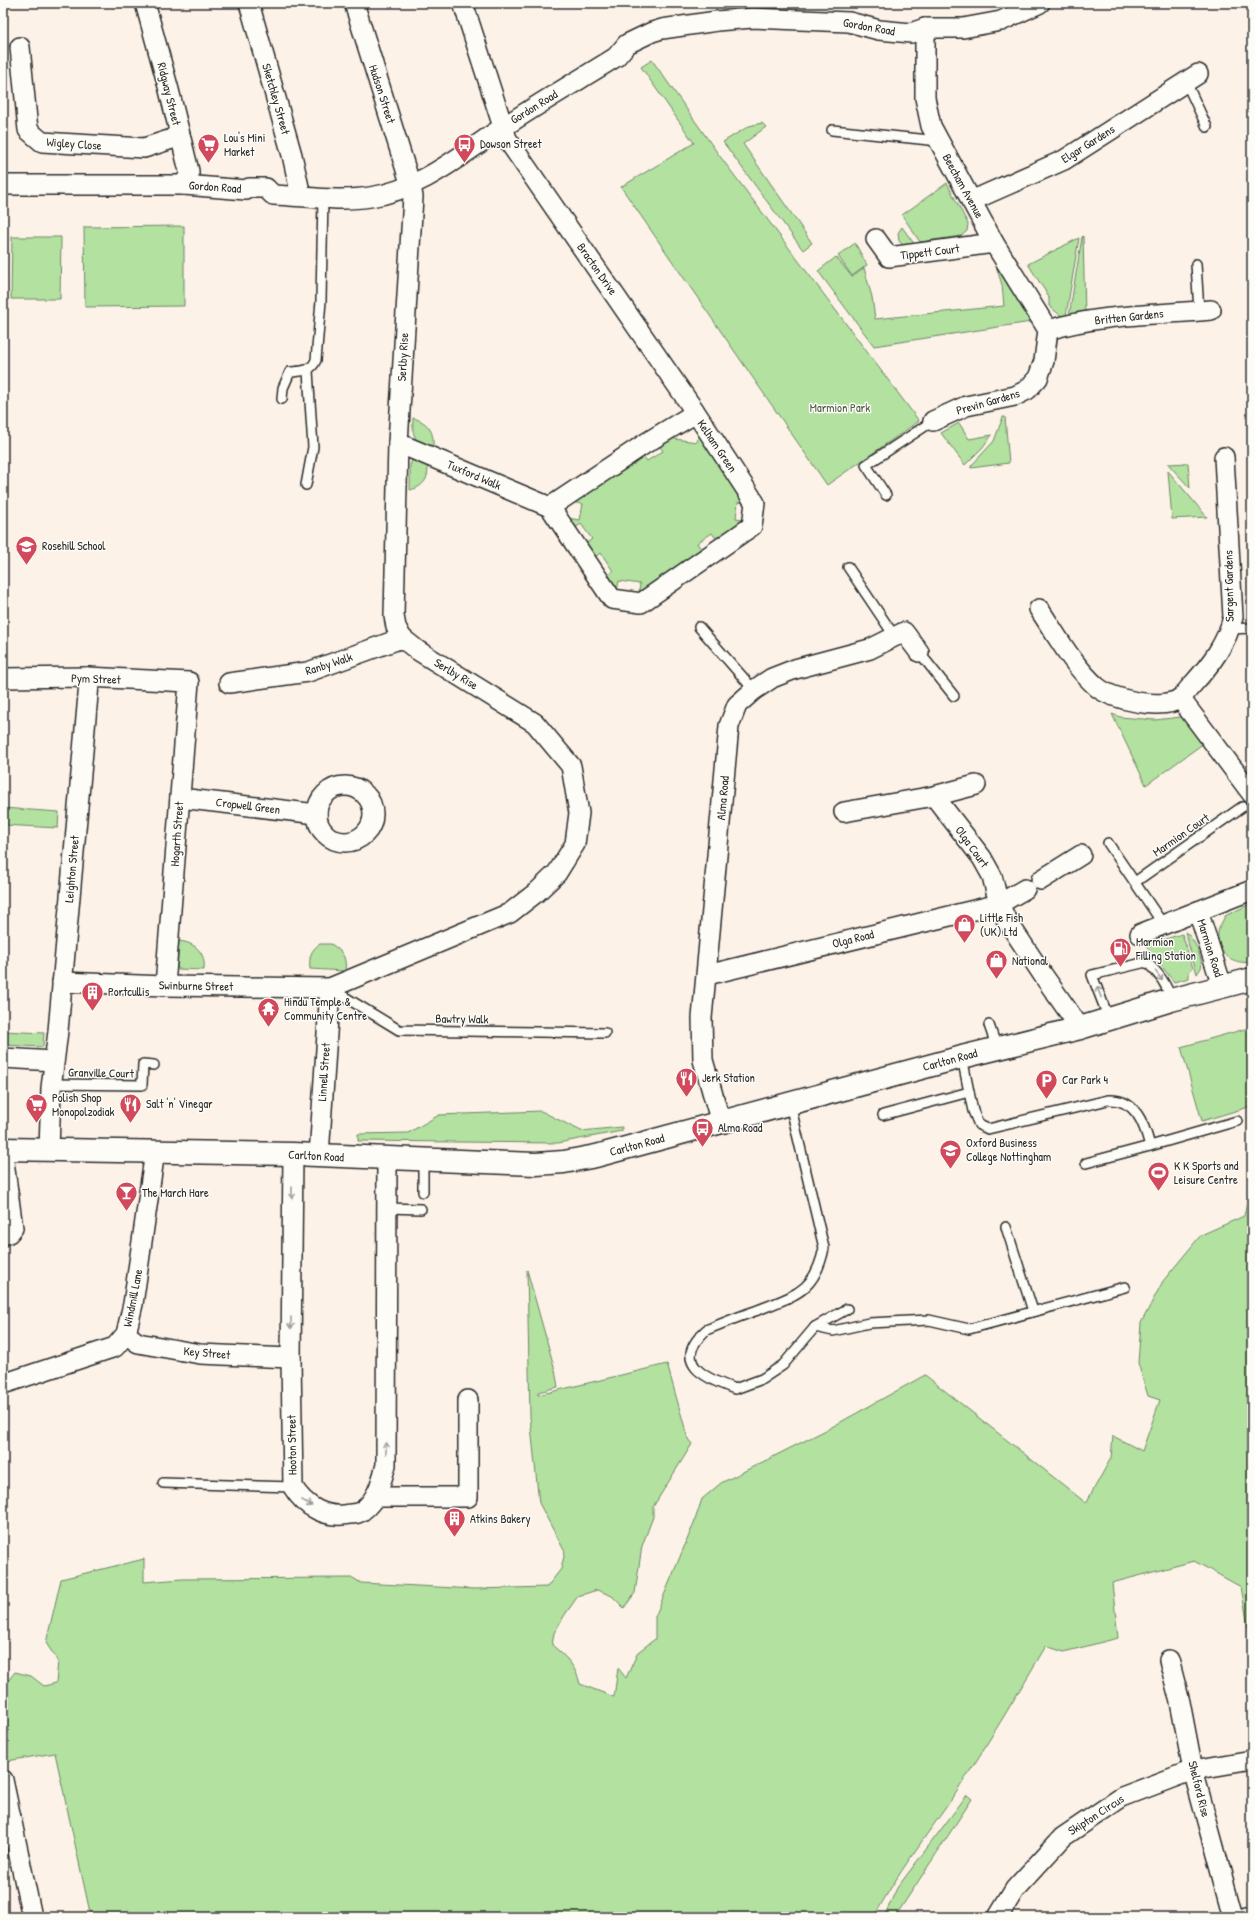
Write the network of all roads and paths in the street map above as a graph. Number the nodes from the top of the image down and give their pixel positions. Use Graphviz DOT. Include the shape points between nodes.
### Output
graph roads {
  1 [pos="145,3"];
  2 [pos="249,3"];
  3 [pos="354,3"];
  4 [pos="463,3"];
  5 [pos="1037,4"];
  6 [pos="925,28"];
  7 [pos="20,47"];
  8 [pos="1192,78"];
  9 [pos="504,126"];
  10 [pos="1208,127"];
  11 [pos="832,130"];
  12 [pos="179,132"];
  13 [pos="939,141"];
  14 [pos="3,185"];
  15 [pos="184,185"];
  16 [pos="411,186"];
  17 [pos="301,196"];
  18 [pos="323,197"];
  19 [pos="971,201"];
  20 [pos="876,240"];
  21 [pos="994,243"];
  22 [pos="1196,264"];
  23 [pos="1205,310"];
  24 [pos="1048,330"];
  25 [pos="308,371"];
  26 [pos="282,399"];
  27 [pos="694,410"];
  28 [pos="933,421"];
  29 [pos="398,444"];
  30 [pos="1224,457"];
  31 [pos="306,485"];
  32 [pos="886,495"];
  33 [pos="550,506"];
  34 [pos="848,567"];
  35 [pos="1039,609"];
  36 [pos="699,627"];
  37 [pos="1252,628"];
  38 [pos="1230,629"];
  39 [pos="895,637"];
  40 [pos="402,638"];
  41 [pos="919,652"];
  42 [pos="87,677"];
  43 [pos="3,678"];
  44 [pos="189,682"];
  45 [pos="229,684"];
  46 [pos="754,690"];
  47 [pos="954,696"];
  48 [pos="1180,698"];
  49 [pos="976,785"];
  50 [pos="1247,791"];
  51 [pos="934,796"];
  52 [pos="180,798"];
  53 [pos="844,812"];
  54 [pos="317,814"];
  55 [pos="1108,843"];
  56 [pos="1081,855"];
  57 [pos="1041,880"];
  58 [pos="1134,882"];
  59 [pos="1025,889"];
  60 [pos="1252,890"];
  61 [pos="999,904"];
  62 [pos="1198,911"];
  63 [pos="1164,924"];
  64 [pos="1140,934"];
  65 [pos="707,975"];
  66 [pos="1252,979"];
  67 [pos="62,982"];
  68 [pos="165,986"];
  69 [pos="1222,986"];
  70 [pos="330,988"];
  71 [pos="1171,1000"];
  72 [pos="1109,1019"];
  73 [pos="989,1025"];
  74 [pos="1080,1028"];
  75 [pos="605,1033"];
  76 [pos="997,1048"];
  77 [pos="962,1057"];
  78 [pos="3,1058"];
  79 [pos="54,1061"];
  80 [pos="154,1065"];
  81 [pos="52,1084"];
  82 [pos="969,1092"];
  83 [pos="790,1104"];
  84 [pos="883,1115"];
  85 [pos="1237,1121"];
  86 [pos="721,1123"];
  87 [pos="1150,1146"];
  88 [pos="3,1149"];
  89 [pos="49,1150"];
  90 [pos="155,1151"];
  91 [pos="293,1154"];
  92 [pos="3,1155"];
  93 [pos="319,1156"];
  94 [pos="387,1159"];
  95 [pos="423,1160"];
  96 [pos="1086,1163"];
  97 [pos="423,1192"];
  98 [pos="387,1208"];
  99 [pos="421,1209"];
  100 [pos="1006,1227"];
  101 [pos="3,1235"];
  102 [pos="1125,1287"];
  103 [pos="846,1309"];
  104 [pos="1033,1311"];
  105 [pos="816,1327"];
  106 [pos="126,1334"];
  107 [pos="291,1358"];
  108 [pos="3,1384"];
  109 [pos="468,1400"];
  110 [pos="163,1483"];
  111 [pos="293,1487"];
  112 [pos="375,1497"];
  113 [pos="1169,1660"];
  114 [pos="1252,1760"];
  115 [pos="1193,1770"];
  116 [pos="3,1780"];
  117 [pos="10,1844"];
  118 [pos="1252,1916"];
  119 [pos="32,1917"];
  120 [pos="998,1917"];
  121 [pos="1233,1917"];
  122 [pos="1246,1917"];
  1 -- 12 [label="street, Ridgway Street"];
  2 -- 17 [label="street, Sketchley Street"];
  3 -- 16 [label="street, Hudson Street"];
  4 -- 9 [label="street" via="498,115"];
  5 -- 6 [label="street, Gordon Road" via="1001,21 963,28"];
  6 -- 9 [label="street, Gordon Road" via="898,32 878,30 856,22 752,18 662,29 627,44 616,57"];
  6 -- 13 [label="street, Beecham Avenue" via="925,98 927,114"];
  7 -- 12 [label="street, Wigley Close" via="28,130 42,142 144,148 172,139"];
  8 -- 10 [label="lane"];
  8 -- 19 [label="street, Elgar Gardens" via="1064,160"];
  9 -- 16 [label="street, Gordon Road"];
  9 -- 27 [label="street, Bracton Drive" via="507,139"];
  11 -- 13 [label="lane"];
  12 -- 15 [label="street, Ridgway Street" via="189,175"];
  13 -- 19 [label="street, Beecham Avenue"];
  14 -- 15 [label="street, Gordon Road"];
  15 -- 17 [label="street, Gordon Road" via="246,190 266,188 273,195"];
  16 -- 18 [label="street, Gordon Road" via="369,197"];
  16 -- 29 [label="street, Serlby Rise" via="413,197"];
  17 -- 18 [label="street, Gordon Road"];
  18 -- 25 [label="lane" via="321,300 316,360"];
  19 -- 21 [label="street, Beecham Avenue"];
  20 -- 21 [label="street, Tippett Court" via="889,257"];
  21 -- 24 [label="street, Beecham Avenue"];
  22 -- 23 [label="lane"];
  23 -- 24 [label="street, Britten Gardens" via="1098,319"];
  24 -- 28 [label="street, Previn Gardens" via="1044,361 1038,378 1027,390 1015,396 966,406"];
  25 -- 26 [label="lane" via="290,372 283,388"];
  25 -- 31 [label="lane" via="313,447"];
  27 -- 33 [label="street, Kelham Green" via="689,417"];
  27 -- 33 [label="street, Kelham Green" via="755,503 752,526 641,603 612,599"];
  28 -- 32 [label="lane" via="866,466"];
  29 -- 33 [label="street, Tuxford Walk"];
  29 -- 40 [label="street, Serlby Rise" via="394,616 396,628"];
  30 -- 38 [label="street, Sargent Gardens" via="1232,617"];
  34 -- 39 [label="lane"];
  35 -- 48 [label="street" via="1078,666 1097,687 1113,697 1131,701 1160,703"];
  36 -- 46 [label="lane"];
  37 -- 38 [label="lane"];
  38 -- 48 [label="street, Sargent Gardens" via="1218,653"];
  39 -- 41 [label="street" via="904,632"];
  39 -- 46 [label="street, Alma Road" via="870,649 794,669 772,678"];
  40 -- 45 [label="street, Ranby Walk" via="308,672"];
  40 -- 70 [label="street, Serlby Rise" via="417,650 535,723 570,766 579,813 575,844 557,873 510,913"];
  41 -- 47 [label="lane"];
  42 -- 43 [label="street, Pym Street"];
  42 -- 44 [label="street, Pym Street"];
  42 -- 67 [label="street, Leighton Street"];
  44 -- 52 [label="street, Hogarth Street"];
  46 -- 65 [label="street, Alma Road" via="737,705 729,726"];
  48 -- 50 [label="street"];
  49 -- 51 [label="street"];
  50 -- 58 [label="lane, Marmion Court"];
  51 -- 53 [label="street"];
  51 -- 61 [label="street, Olga Court" via="982,858 992,876"];
  52 -- 54 [label="street, Cropwell Green"];
  52 -- 68 [label="street, Hogarth Street"];
  55 -- 58 [label="lane"];
  56 -- 57 [label="street"];
  58 -- 63 [label="lane"];
  59 -- 61 [label="street, Olga Road"];
  60 -- 62 [label="street, Marmion Road"];
  61 -- 65 [label="street, Olga Road"];
  61 -- 74 [label="street" via="1006,919"];
  62 -- 63 [label="street, Marmion Road"];
  62 -- 69 [label="street, Marmion Road"];
  63 -- 64 [label="street, Marmion Road"];
  65 -- 86 [label="street, Alma Road" via="702,1018 703,1060"];
  66 -- 69 [label="main road, Carlton Road"];
  67 -- 68 [label="street, Swinburne Street"];
  67 -- 79 [label="street, Leighton Street"];
  68 -- 70 [label="street, Swinburne Street"];
  69 -- 71 [label="main road, Carlton Road"];
  70 -- 75 [label="lane, Bawtry Walk" via="399,1030"];
  70 -- 93 [label="street, Linnell Street"];
  71 -- 72 [label="main road, Carlton Road"];
  72 -- 71 [label="lane, one-way" via="1092,975 1146,962 1168,988"];
  72 -- 74 [label="main road, Carlton Road"];
  73 -- 76 [label="lane"];
  74 -- 76 [label="main road, Carlton Road"];
  76 -- 77 [label="main road, Carlton Road"];
  77 -- 82 [label="lane"];
  77 -- 83 [label="main road, Carlton Road"];
  78 -- 79 [label="street"];
  79 -- 81 [label="street, Leighton Street"];
  80 -- 81 [label="lane, Granville Court" via="143,1064 142,1085"];
  81 -- 89 [label="street, Leighton Street"];
  82 -- 84 [label="lane"];
  82 -- 87 [label="lane" via="978,1125 988,1129 1119,1099 1135,1110"];
  83 -- 86 [label="main road, Carlton Road"];
  83 -- 105 [label="lane" via="824,1248 820,1265 807,1286 793,1296 706,1330 692,1347 690,1358 698,1372 735,1389 762,1380 783,1365"];
  85 -- 87 [label="lane"];
  86 -- 95 [label="main road, Carlton Road" via="564,1162 536,1164"];
  87 -- 96 [label="lane"];
  88 -- 89 [label="main road, Carlton Road"];
  89 -- 90 [label="main road, Carlton Road"];
  90 -- 91 [label="main road, Carlton Road"];
  90 -- 106 [label="street, Windmill Lane" via="133,1304"];
  91 -- 93 [label="main road, Carlton Road"];
  91 -- 107 [label="street, Hooton Street, one-way"];
  92 -- 101 [label="street" via="13,1228"];
  93 -- 94 [label="main road, Carlton Road"];
  94 -- 95 [label="main road, Carlton Road"];
  94 -- 98 [label="street, Hooton Street"];
  95 -- 97 [label="lane"];
  98 -- 99 [label="lane"];
  112 -- 98 [label="street, Hooton Street, one-way" via="386,1466"];
  100 -- 104 [label="lane"];
  102 -- 104 [label="lane"];
  103 -- 105 [label="lane"];
  104 -- 105 [label="lane" via="969,1329 929,1320 869,1323 833,1331"];
  106 -- 107 [label="street, Key Street" via="138,1343 200,1354"];
  106 -- 108 [label="street, Windmill Lane" via="115,1347"];
  107 -- 111 [label="street, Hooton Street"];
  109 -- 112 [label="street" via="468,1497"];
  110 -- 111 [label="lane"];
  111 -- 112 [label="street, Hooton Street, one-way" via="301,1500 326,1515 361,1512"];
  113 -- 115 [label="street, Shelford Rise"];
  114 -- 115 [label="street, Skipton Circus"];
  115 -- 120 [label="street, Skipton Circus" via="1122,1797 1063,1836 1015,1889"];
  115 -- 121 [label="street, Shelford Rise"];
  116 -- 117 [label="street"];
  117 -- 119 [label="street"];
  118 -- 122 [label="street"];
}
